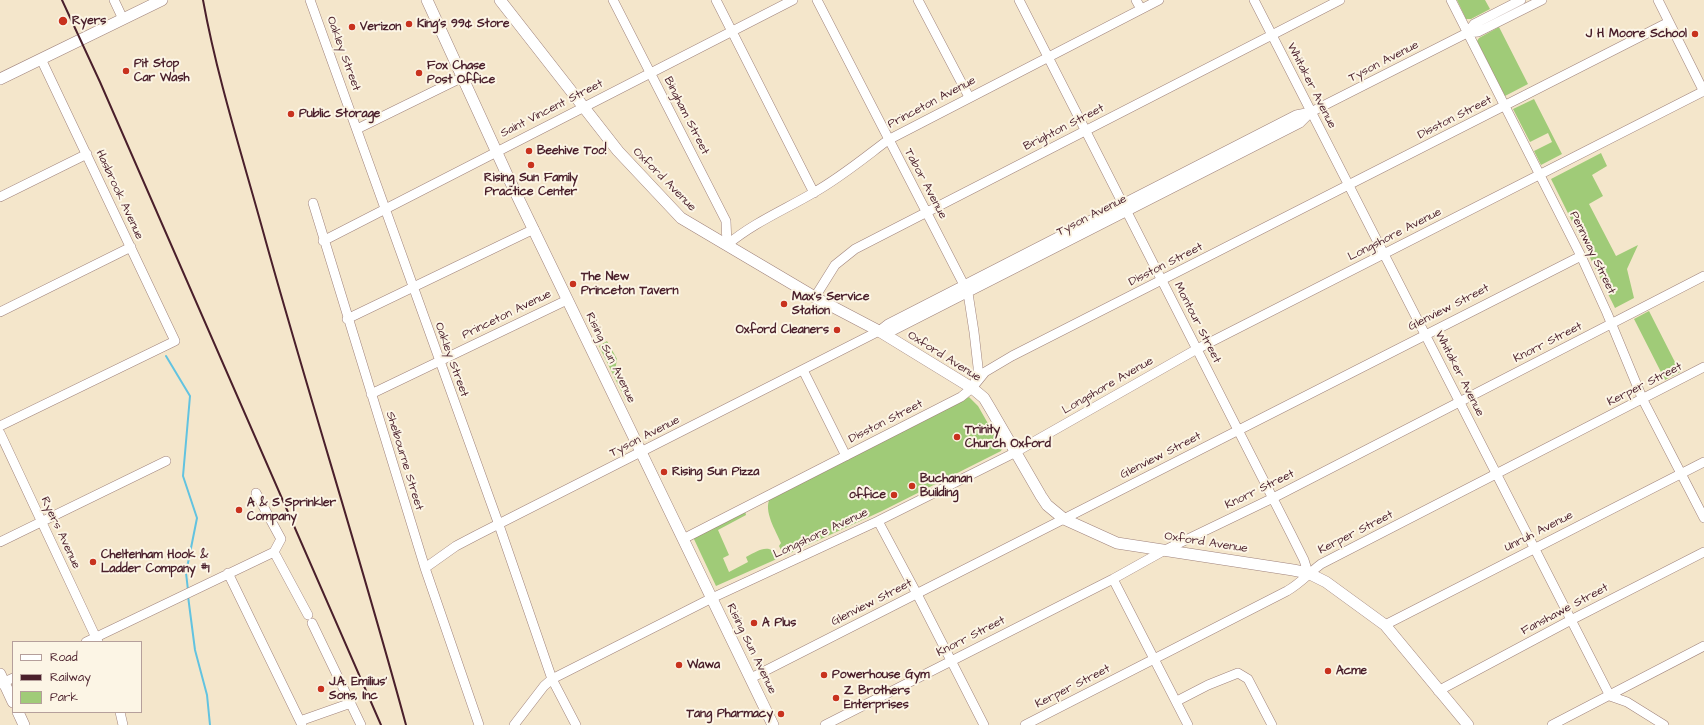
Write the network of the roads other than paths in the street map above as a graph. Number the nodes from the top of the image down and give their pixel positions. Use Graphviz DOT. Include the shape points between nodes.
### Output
graph roads {
  1 [pos="114,0"];
  2 [pos="162,0"];
  3 [pos="310,0"];
  4 [pos="427,0"];
  5 [pos="500,0"];
  6 [pos="613,0"];
  7 [pos="716,0"];
  8 [pos="793,0"];
  9 [pos="817,0"];
  10 [pos="918,0"];
  11 [pos="1019,0"];
  12 [pos="1136,0"];
  13 [pos="1160,0"];
  14 [pos="1254,0"];
  15 [pos="1340,0"];
  16 [pos="1451,0"];
  17 [pos="1521,0"];
  18 [pos="1542,0"];
  19 [pos="1658,0"];
  20 [pos="1141,9"];
  21 [pos="123,19"];
  22 [pos="1669,22"];
  23 [pos="732,31"];
  24 [pos="1467,33"];
  25 [pos="1272,35"];
  26 [pos="1048,57"];
  27 [pos="41,59"];
  28 [pos="651,73"];
  29 [pos="463,77"];
  30 [pos="0,78"];
  31 [pos="1704,91"];
  32 [pos="969,97"];
  33 [pos="1506,106"];
  34 [pos="583,107"];
  35 [pos="1311,112"];
  36 [pos="357,129"];
  37 [pos="1086,131"];
  38 [pos="888,140"];
  39 [pos="496,151"];
  40 [pos="87,154"];
  41 [pos="1540,175"];
  42 [pos="1348,185"];
  43 [pos="814,193"];
  44 [pos="0,197"];
  45 [pos="313,203"];
  46 [pos="1125,208"];
  47 [pos="384,209"];
  48 [pos="926,212"];
  49 [pos="534,230"];
  50 [pos="323,241"];
  51 [pos="727,245"];
  52 [pos="131,247"];
  53 [pos="1384,254"];
  54 [pos="1581,256"];
  55 [pos="1704,276"];
  56 [pos="1162,280"];
  57 [pos="413,288"];
  58 [pos="966,289"];
  59 [pos="815,297"];
  60 [pos="567,300"];
  61 [pos="0,312"];
  62 [pos="347,319"];
  63 [pos="1610,324"];
  64 [pos="879,331"];
  65 [pos="1425,334"];
  66 [pos="1197,350"];
  67 [pos="439,361"];
  68 [pos="1704,368"];
  69 [pos="803,370"];
  70 [pos="972,388"];
  71 [pos="371,394"];
  72 [pos="1643,400"];
  73 [pos="1460,402"];
  74 [pos="0,426"];
  75 [pos="1238,430"];
  76 [pos="0,433"];
  77 [pos="641,453"];
  78 [pos="1014,453"];
  79 [pos="846,456"];
  80 [pos="166,462"];
  81 [pos="1704,462"];
  82 [pos="1496,474"];
  83 [pos="1681,474"];
  84 [pos="256,493"];
  85 [pos="1273,498"];
  86 [pos="1704,518"];
  87 [pos="1064,519"];
  88 [pos="41,521"];
  89 [pos="878,521"];
  90 [pos="499,525"];
  91 [pos="683,539"];
  92 [pos="0,542"];
  93 [pos="1534,548"];
  94 [pos="1165,550"];
  95 [pos="274,552"];
  96 [pos="1704,552"];
  97 [pos="425,568"];
  98 [pos="228,573"];
  99 [pos="1308,573"];
  100 [pos="1113,579"];
  101 [pos="917,594"];
  102 [pos="712,598"];
  103 [pos="1571,620"];
  104 [pos="1385,625"];
  105 [pos="97,639"];
  106 [pos="1704,646"];
  107 [pos="1155,659"];
  108 [pos="951,661"];
  109 [pos="751,678"];
  110 [pos="4,679"];
  111 [pos="552,679"];
  112 [pos="1438,691"];
  113 [pos="1610,696"];
  114 [pos="12,699"];
  115 [pos="1177,701"];
  116 [pos="351,703"];
  117 [pos="18,713"];
  118 [pos="120,713"];
  119 [pos="301,723"];
  120 [pos="24,725"];
  121 [pos="123,725"];
  122 [pos="361,725"];
  123 [pos="479,725"];
  124 [pos="514,725"];
  125 [pos="576,725"];
  126 [pos="773,725"];
  127 [pos="825,725"];
  128 [pos="984,725"];
  129 [pos="1025,725"];
  130 [pos="1188,725"];
  131 [pos="1272,725"];
  132 [pos="1468,725"];
  133 [pos="1552,725"];
  134 [pos="1664,725"];
  1 -- 21 [label="street"];
  2 -- 21 [label="main road"];
  3 -- 36 [label="street, Oakley Street"];
  4 -- 29 [label="main road, Rising Sun Avenue"];
  5 -- 34 [label="main road, Oxford Avenue"];
  6 -- 28 [label="street, Bingham Street"];
  7 -- 23 [label="street"];
  8 -- 23 [label="street, Saint Vincent Street"];
  9 -- 38 [label="street, Tabor Avenue"];
  10 -- 32 [label="street"];
  11 -- 26 [label="street, Montour Street"];
  12 -- 20 [label="street"];
  13 -- 20 [label="street, Princeton Avenue"];
  14 -- 25 [label="street, Whitaker Avenue"];
  15 -- 25 [label="street, Brighton Street"];
  16 -- 24 [label="street, Pennway Street"];
  17 -- 24 [label="street, Tyson Avenue" via="1474,24"];
  18 -- 24 [label="street, Tyson Avenue" via="1478,32"];
  19 -- 22 [label="street"];
  20 -- 26 [label="street, Princeton Avenue"];
  21 -- 27 [label="main road"];
  22 -- 31 [label="street"];
  22 -- 33 [label="street, Disston Street"];
  23 -- 28 [label="street, Saint Vincent Street"];
  23 -- 43 [label="street"];
  24 -- 33 [label="street, Pennway Street"];
  24 -- 35 [label="street, Tyson Avenue"];
  25 -- 35 [label="street, Whitaker Avenue"];
  25 -- 37 [label="street, Brighton Street"];
  26 -- 32 [label="street, Princeton Avenue"];
  26 -- 37 [label="street, Montour Street"];
  27 -- 30 [label="main road"];
  27 -- 40 [label="street, Hasbrook Avenue"];
  28 -- 34 [label="street, Saint Vincent Street"];
  28 -- 51 [label="street, Bingham Street" via="726,221"];
  29 -- 36 [label="street"];
  29 -- 39 [label="main road, Rising Sun Avenue"];
  31 -- 41 [label="street, Longshore Avenue"];
  32 -- 38 [label="street, Princeton Avenue"];
  33 -- 41 [label="street, Pennway Street"];
  33 -- 42 [label="street, Disston Street"];
  34 -- 39 [label="street, Saint Vincent Street"];
  34 -- 51 [label="main road, Oxford Avenue" via="626,160 675,212 690,224"];
  35 -- 42 [label="street, Whitaker Avenue"];
  35 -- 46 [label="street, Tyson Avenue" via="1296,115 1217,161"];
  36 -- 47 [label="street, Oakley Street"];
  37 -- 46 [label="street, Montour Street"];
  37 -- 48 [label="street, Brighton Street"];
  38 -- 43 [label="street, Princeton Avenue"];
  38 -- 48 [label="street, Tabor Avenue"];
  39 -- 47 [label="street, Saint Vincent Street"];
  39 -- 49 [label="main road, Rising Sun Avenue"];
  40 -- 44 [label="street"];
  40 -- 52 [label="street, Hasbrook Avenue"];
  41 -- 53 [label="street, Longshore Avenue"];
  41 -- 54 [label="street, Pennway Street"];
  42 -- 53 [label="street, Whitaker Avenue"];
  42 -- 56 [label="street, Disston Street"];
  43 -- 51 [label="street, Princeton Avenue" via="745,230"];
  45 -- 50 [label="street, Shelbourne Street"];
  46 -- 56 [label="street, Montour Street"];
  46 -- 58 [label="street, Tyson Avenue"];
  47 -- 50 [label="street, Saint Vincent Street"];
  47 -- 57 [label="street, Oakley Street"];
  48 -- 58 [label="street, Tabor Avenue"];
  48 -- 59 [label="street, Brighton Street" via="855,248 839,260"];
  49 -- 57 [label="street"];
  49 -- 60 [label="main road, Rising Sun Avenue"];
  50 -- 62 [label="street, Shelbourne Street"];
  51 -- 59 [label="main road, Oxford Avenue"];
  52 -- 61 [label="street"];
  52 -- 74 [label="street, Hasbrook Avenue" via="175,341"];
  53 -- 65 [label="street, Whitaker Avenue"];
  53 -- 66 [label="street, Longshore Avenue"];
  54 -- 63 [label="street, Pennway Street"];
  54 -- 65 [label="street, Glenview Street"];
  55 -- 63 [label="street, Knorr Street"];
  56 -- 66 [label="street, Montour Street"];
  56 -- 70 [label="street, Disston Street" via="1012,356 985,372"];
  57 -- 62 [label="street"];
  57 -- 67 [label="street, Oakley Street"];
  58 -- 64 [label="street, Tyson Avenue" via="894,330"];
  58 -- 70 [label="street, Tabor Avenue" via="978,367"];
  59 -- 64 [label="main road, Oxford Avenue"];
  60 -- 67 [label="street, Princeton Avenue"];
  60 -- 77 [label="main road, Rising Sun Avenue"];
  62 -- 71 [label="street, Shelbourne Street"];
  63 -- 72 [label="street, Pennway Street"];
  63 -- 73 [label="street, Knorr Street"];
  64 -- 69 [label="street, Tyson Avenue"];
  64 -- 70 [label="main road, Oxford Avenue"];
  65 -- 73 [label="street, Whitaker Avenue"];
  65 -- 75 [label="street, Glenview Street"];
  66 -- 75 [label="street, Montour Street"];
  66 -- 78 [label="street, Longshore Avenue"];
  67 -- 71 [label="street, Princeton Avenue"];
  67 -- 90 [label="street, Oakley Street"];
  68 -- 72 [label="street, Kerper Street"];
  69 -- 77 [label="street, Tyson Avenue"];
  69 -- 79 [label="street"];
  70 -- 78 [label="main road, Oxford Avenue" via="984,398"];
  70 -- 79 [label="street, Disston Street" via="961,397"];
  71 -- 97 [label="street, Shelbourne Street"];
  72 -- 82 [label="street, Kerper Street"];
  72 -- 83 [label="street, Pennway Street"];
  73 -- 82 [label="street, Whitaker Avenue"];
  73 -- 85 [label="street, Knorr Street"];
  75 -- 85 [label="street, Montour Street"];
  75 -- 87 [label="street, Glenview Street"];
  76 -- 88 [label="street, Ryers Avenue"];
  77 -- 90 [label="street, Tyson Avenue"];
  77 -- 91 [label="main road, Rising Sun Avenue"];
  78 -- 87 [label="main road, Oxford Avenue" via="1047,505"];
  78 -- 89 [label="street, Longshore Avenue"];
  79 -- 91 [label="street, Disston Street"];
  80 -- 88 [label="street"];
  81 -- 83 [label="street, Unruh Avenue"];
  82 -- 93 [label="street, Whitaker Avenue"];
  82 -- 99 [label="street, Kerper Street"];
  83 -- 86 [label="street, Pennway Street"];
  83 -- 93 [label="street, Unruh Avenue"];
  84 -- 95 [label="street" via="281,539"];
  85 -- 94 [label="street, Knorr Street"];
  85 -- 99 [label="street, Montour Street"];
  87 -- 94 [label="main road, Oxford Avenue" via="1117,543"];
  87 -- 101 [label="street, Glenview Street"];
  88 -- 92 [label="street"];
  88 -- 105 [label="street, Ryers Avenue"];
  89 -- 101 [label="street"];
  89 -- 102 [label="street, Longshore Avenue"];
  90 -- 97 [label="street, Tyson Avenue" via="456,546"];
  90 -- 111 [label="street, Oakley Street"];
  91 -- 102 [label="main road, Rising Sun Avenue"];
  93 -- 103 [label="street, Whitaker Avenue"];
  93 -- 104 [label="street, Unruh Avenue"];
  94 -- 99 [label="main road, Oxford Avenue"];
  94 -- 100 [label="street, Knorr Street"];
  95 -- 98 [label="street"];
  95 -- 116 [label="street"];
  96 -- 103 [label="street, Fanshawe Street"];
  97 -- 123 [label="street, Shelbourne Street"];
  98 -- 105 [label="street"];
  98 -- 119 [label="street"];
  99 -- 104 [label="main road, Oxford Avenue" via="1326,582"];
  99 -- 107 [label="street, Kerper Street" via="1299,584 1287,591"];
  100 -- 107 [label="street"];
  100 -- 108 [label="street, Knorr Street"];
  101 -- 108 [label="street"];
  101 -- 109 [label="street, Glenview Street"];
  102 -- 109 [label="main road, Rising Sun Avenue"];
  102 -- 111 [label="street, Longshore Avenue"];
  103 -- 112 [label="street, Fanshawe Street"];
  103 -- 113 [label="street, Whitaker Avenue"];
  104 -- 112 [label="main road, Oxford Avenue"];
  106 -- 113 [label="street"];
  107 -- 115 [label="street"];
  107 -- 129 [label="street, Kerper Street"];
  108 -- 127 [label="street, Knorr Street"];
  108 -- 128 [label="street"];
  109 -- 126 [label="main road, Rising Sun Avenue"];
  110 -- 114 [label="main road"];
  111 -- 124 [label="street, Longshore Avenue"];
  111 -- 125 [label="street, Oakley Street"];
  112 -- 132 [label="main road, Oxford Avenue"];
  113 -- 133 [label="street"];
  113 -- 134 [label="street" via="1627,702"];
  115 -- 130 [label="street"];
  115 -- 131 [label="street" via="1230,675 1242,674 1248,679"];
  116 -- 119 [label="street"];
  116 -- 122 [label="street"];
  117 -- 120 [label="main road"];
  118 -- 121 [label="street"];
}
